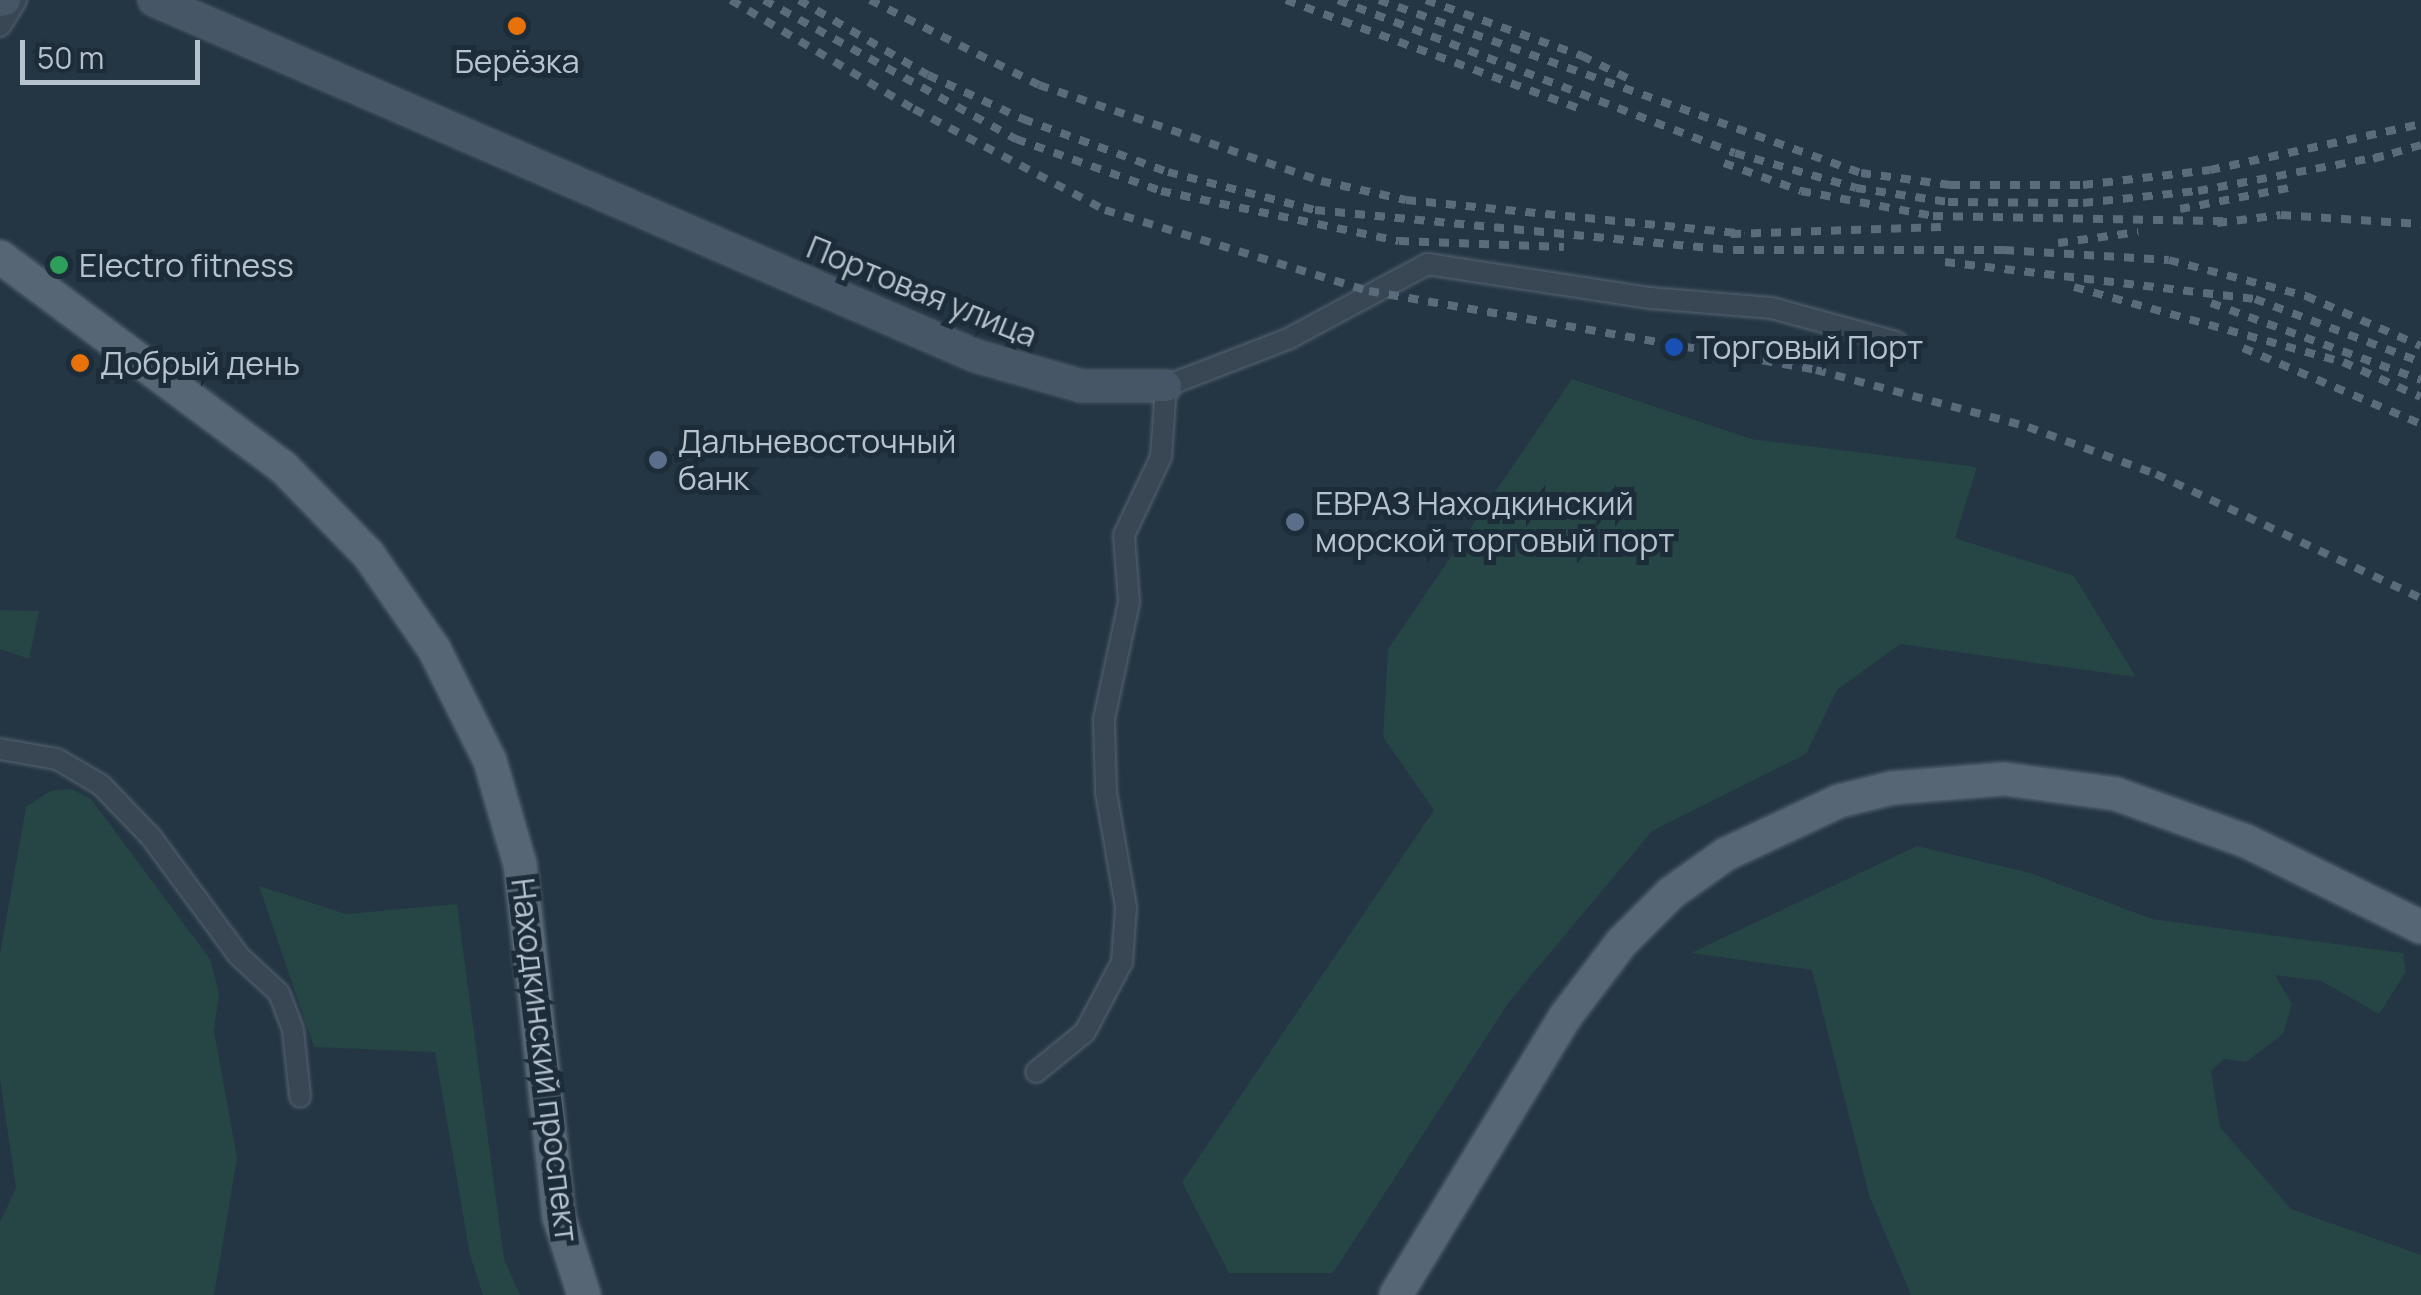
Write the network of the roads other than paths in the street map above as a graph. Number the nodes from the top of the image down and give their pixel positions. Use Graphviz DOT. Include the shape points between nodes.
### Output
graph roads {
  1 [pos="16,0"];
  2 [pos="154,0"];
  3 [pos="0,26"];
  4 [pos="0,257"];
  5 [pos="1896,342"];
  6 [pos="1166,386"];
  7 [pos="2,749"];
  8 [pos="2421,927"];
  9 [pos="1036,1072"];
  10 [pos="300,1097"];
  11 [pos="584,1295"];
  12 [pos="1396,1295"];
  1 -- 3 [label="street"];
  2 -- 6 [label="street, Портовая улица" via="976,356 1082,386"];
  4 -- 11 [label="main road, Находкинский проспект" via="283,466 368,554 434,649 490,761 520,864 559,1217"];
  5 -- 6 [label="street" via="1772,308 1650,298 1427,264 1288,339"];
  6 -- 9 [label="street" via="1161,457 1124,534 1130,602 1104,718 1106,792 1126,908 1122,962 1085,1032"];
  7 -- 10 [label="street" via="57,759 101,785 151,837 239,956 280,993 293,1030"];
  8 -- 12 [label="main road" via="2246,841 2116,794 2004,779 1892,788 1839,801 1726,854 1671,893 1622,942 1565,1018"];
}
